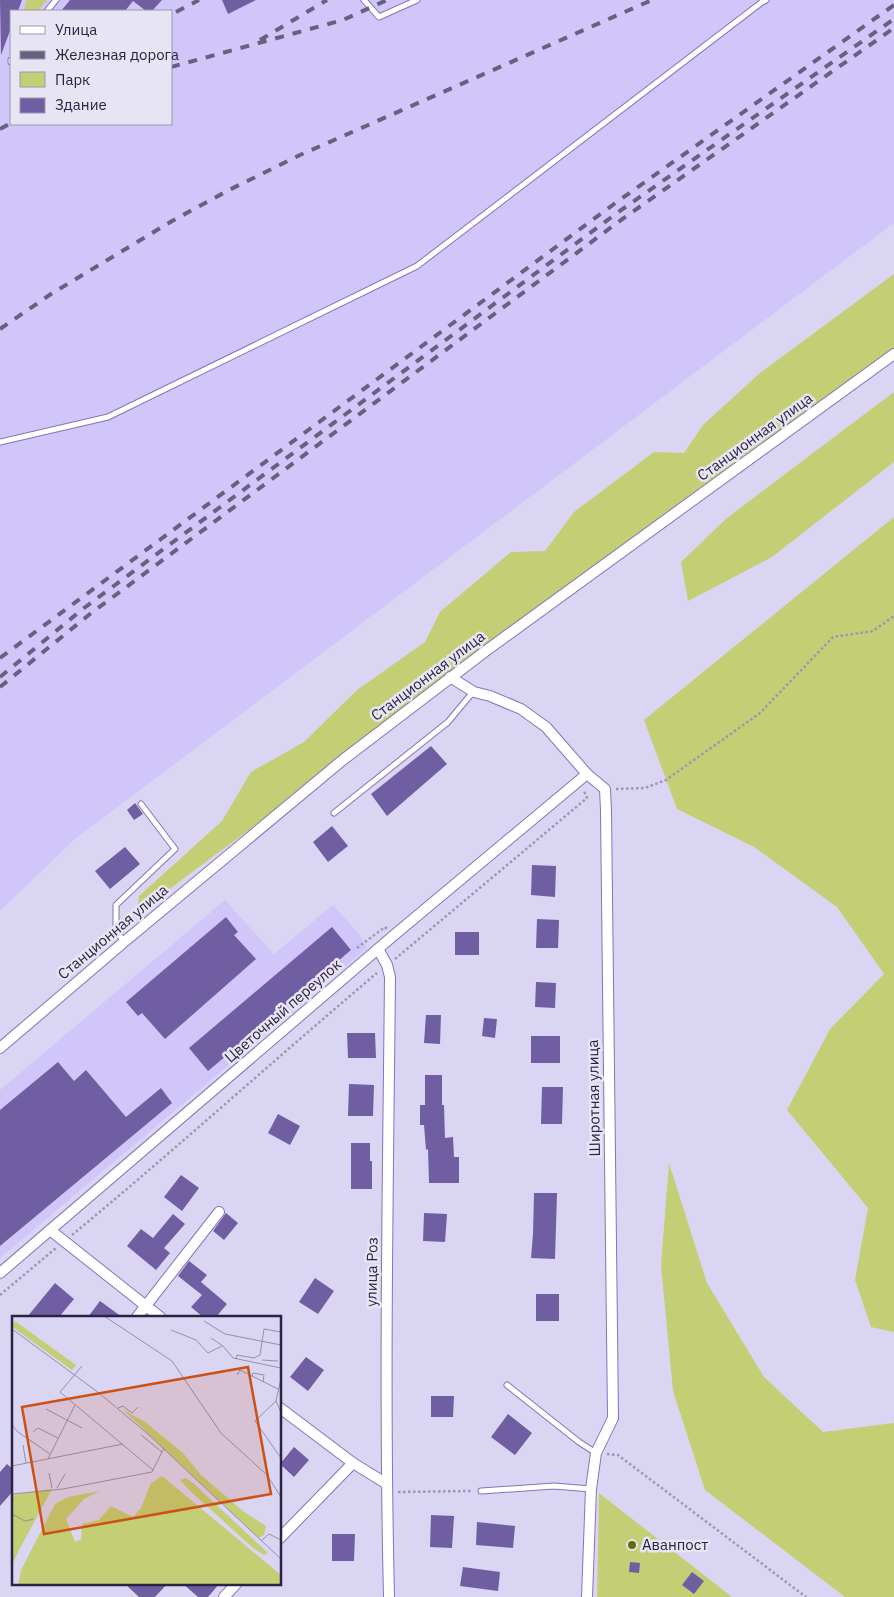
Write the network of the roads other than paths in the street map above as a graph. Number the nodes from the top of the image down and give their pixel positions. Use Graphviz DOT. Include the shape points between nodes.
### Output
graph roads {
  1 [pos="56,0"];
  2 [pos="364,0"];
  3 [pos="417,0"];
  4 [pos="766,0"];
  5 [pos="48,10"];
  6 [pos="894,354"];
  7 [pos="0,442"];
  8 [pos="450,677"];
  9 [pos="474,692"];
  10 [pos="587,774"];
  11 [pos="141,804"];
  12 [pos="334,813"];
  13 [pos="124,942"];
  14 [pos="378,949"];
  15 [pos="0,1048"];
  16 [pos="219,1212"];
  17 [pos="50,1230"];
  18 [pos="0,1273"];
  19 [pos="145,1306"];
  20 [pos="138,1316"];
  21 [pos="159,1316"];
  22 [pos="507,1385"];
  23 [pos="281,1409"];
  24 [pos="596,1453"];
  25 [pos="353,1463"];
  26 [pos="387,1488"];
  27 [pos="591,1489"];
  28 [pos="481,1491"];
  29 [pos="281,1537"];
  30 [pos="236,1584"];
  31 [pos="224,1597"];
  32 [pos="389,1597"];
  33 [pos="587,1597"];
  1 -- 5 [label="lane"];
  2 -- 3 [label="lane" via="380,17"];
  4 -- 7 [label="lane" via="417,266 108,417"];
  6 -- 8 [label="street, Станционная улица"];
  8 -- 9 [label="street"];
  8 -- 13 [label="street, Станционная улица" via="344,759"];
  9 -- 10 [label="street" via="521,709 546,727"];
  9 -- 12 [label="lane" via="448,722"];
  10 -- 14 [label="street, Цветочный переулок"];
  10 -- 24 [label="street, Широтная улица" via="605,789 606,810 613,1418"];
  11 -- 13 [label="lane" via="175,849 116,905 116,930"];
  13 -- 15 [label="street, Станционная улица"];
  14 -- 17 [label="street, Цветочный переулок"];
  14 -- 26 [label="street, улица Роз" via="390,977"];
  16 -- 19 [label="street"];
  17 -- 18 [label="street, Цветочный переулок"];
  17 -- 19 [label="street"];
  19 -- 20 [label="street"];
  19 -- 21 [label="street"];
  22 -- 24 [label="lane"];
  23 -- 25 [label="street"];
  24 -- 27 [label="street, Широтная улица"];
  25 -- 26 [label="street"];
  25 -- 29 [label="street"];
  26 -- 32 [label="street, улица Роз"];
  27 -- 28 [label="lane" via="554,1486"];
  27 -- 33 [label="street, Широтная улица"];
  30 -- 31 [label="street"];
}
